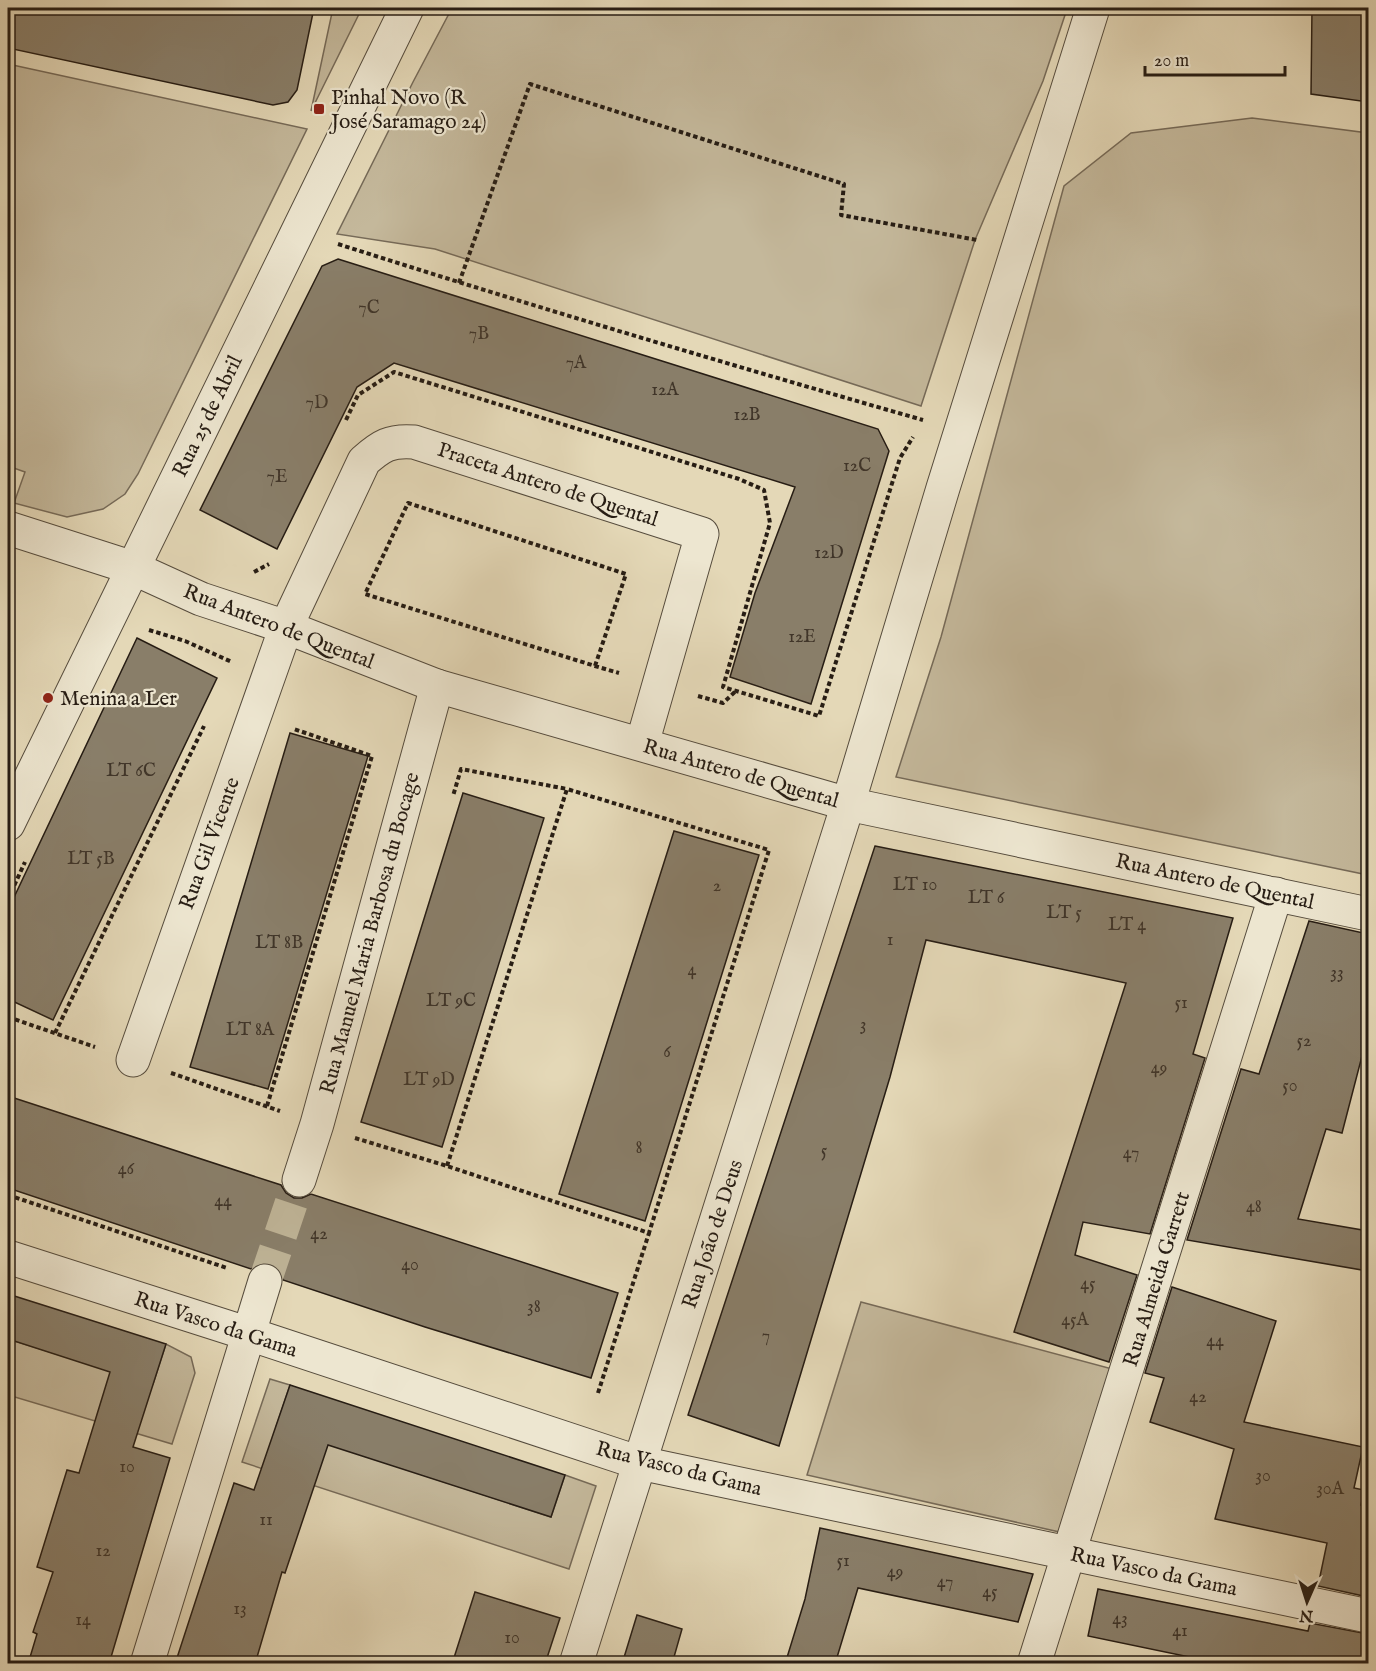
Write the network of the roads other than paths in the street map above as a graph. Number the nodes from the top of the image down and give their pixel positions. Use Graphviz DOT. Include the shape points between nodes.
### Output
graph roads {
  1 [pos="407,8"];
  2 [pos="1093,8"];
  3 [pos="8,528"];
  4 [pos="133,568"];
  5 [pos="286,627"];
  6 [pos="437,686"];
  7 [pos="642,744"];
  8 [pos="848,804"];
  9 [pos="8,824"];
  10 [pos="1276,894"];
  11 [pos="1368,914"];
  12 [pos="133,1060"];
  13 [pos="299,1180"];
  14 [pos="8,1257"];
  15 [pos="265,1281"];
  16 [pos="249,1334"];
  17 [pos="640,1463"];
  18 [pos="1070,1553"];
  19 [pos="1368,1616"];
  20 [pos="147,1664"];
  21 [pos="576,1664"];
  22 [pos="1034,1664"];
  1 -- 4 [label="street, Rua 25 de Abril"];
  2 -- 8 [label="street, Rua João de Deus"];
  3 -- 4 [label="street, Rua Antero de Quental"];
  4 -- 5 [label="street, Rua Antero de Quental" via="201,599"];
  4 -- 9 [label="street, Rua 25 de Abril"];
  5 -- 6 [label="street, Rua Antero de Quental"];
  5 -- 7 [label="street, Praceta Antero de Quental" via="364,461 379,448 397,441 414,442 702,534"];
  5 -- 12 [label="street, Rua Gil Vicente"];
  6 -- 7 [label="street, Rua Antero de Quental"];
  6 -- 13 [label="street, Rua Manuel Maria Barbosa du Bocage"];
  7 -- 8 [label="street, Rua Antero de Quental"];
  8 -- 10 [label="street, Rua Antero de Quental"];
  8 -- 17 [label="street, Rua João de Deus"];
  10 -- 11 [label="street, Rua Antero de Quental"];
  10 -- 18 [label="street, Rua Almeida Garrett"];
  14 -- 16 [label="street, Rua Vasco da Gama"];
  15 -- 16 [label="street"];
  16 -- 17 [label="street, Rua Vasco da Gama"];
  16 -- 20 [label="street"];
  17 -- 18 [label="street, Rua Vasco da Gama"];
  17 -- 21 [label="street, Rua João de Deus"];
  18 -- 19 [label="street, Rua Vasco da Gama"];
  18 -- 22 [label="street, Rua Almeida Garrett"];
}
